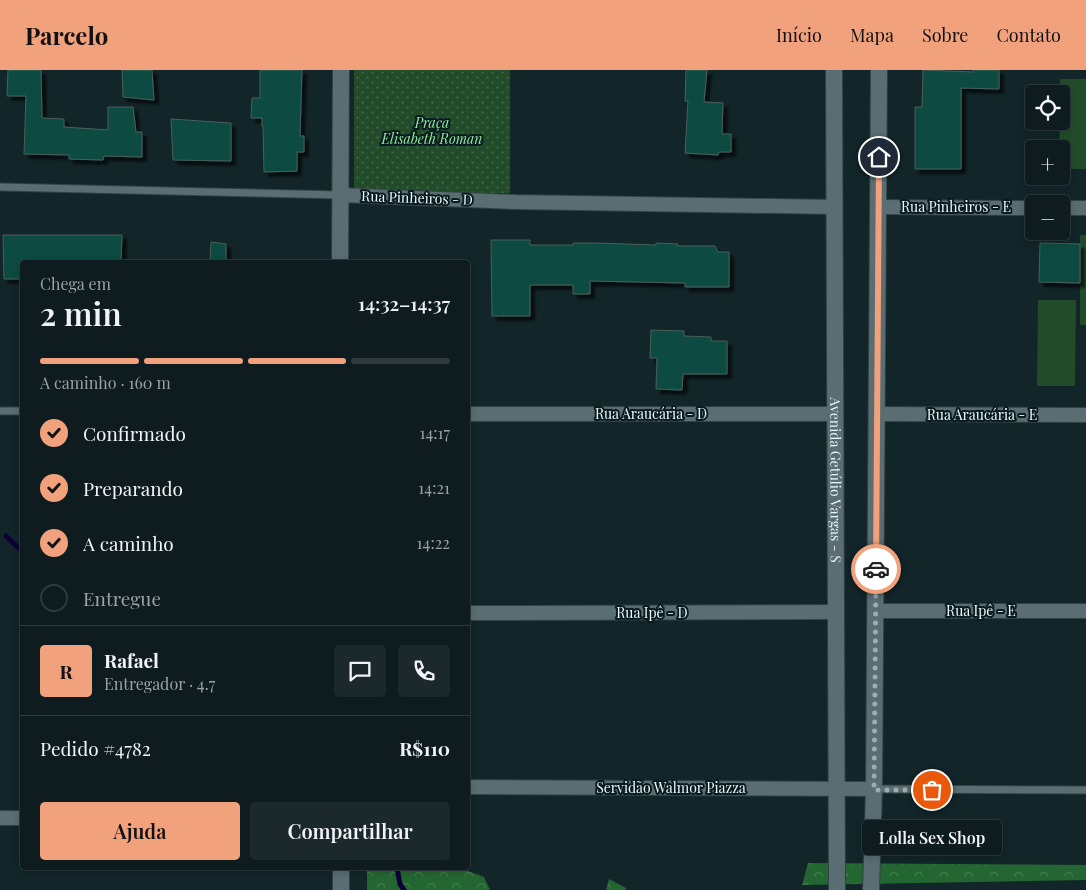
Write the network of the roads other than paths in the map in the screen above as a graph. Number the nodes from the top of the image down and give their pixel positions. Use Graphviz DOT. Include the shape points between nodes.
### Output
graph roads {
  1 [pos="341,70"];
  2 [pos="834,70"];
  3 [pos="880,70"];
  4 [pos="0,187"];
  5 [pos="340,195"];
  6 [pos="834,207"];
  7 [pos="878,207"];
  8 [pos="1025,208"];
  9 [pos="1070,208"];
  10 [pos="1086,208"];
  11 [pos="340,260"];
  12 [pos="0,411"];
  13 [pos="20,411"];
  14 [pos="470,414"];
  15 [pos="835,414"];
  16 [pos="877,414"];
  17 [pos="1086,415"];
  18 [pos="876,611"];
  19 [pos="1086,611"];
  20 [pos="836,612"];
  21 [pos="470,613"];
  22 [pos="470,787"];
  23 [pos="837,789"];
  24 [pos="874,790"];
  25 [pos="1086,790"];
  26 [pos="0,818"];
  27 [pos="20,818"];
  28 [pos="341,870"];
  29 [pos="341,890"];
  30 [pos="837,890"];
  31 [pos="871,890"];
  1 -- 5 [label="street"];
  2 -- 6 [label="street, Avenida Getúlio Vargas - S"];
  3 -- 7 [label="street"];
  4 -- 5 [label="lane, Rua Pinheiros - D"];
  5 -- 6 [label="street, Rua Pinheiros - D" via="515,202"];
  5 -- 11 [label="street"];
  6 -- 15 [label="street, Avenida Getúlio Vargas - S"];
  7 -- 8 [label="street, Rua Pinheiros - E"];
  7 -- 16 [label="street"];
  9 -- 10 [label="street"];
  12 -- 13 [label="lane"];
  14 -- 15 [label="street, Rua Araucária - D"];
  15 -- 20 [label="street, Avenida Getúlio Vargas - S"];
  16 -- 17 [label="street, Rua Araucária - E"];
  16 -- 18 [label="street"];
  18 -- 19 [label="street, Rua Ipê - E"];
  18 -- 24 [label="street"];
  20 -- 21 [label="street, Rua Ipê - D"];
  20 -- 23 [label="street, Avenida Getúlio Vargas - S"];
  22 -- 23 [label="street, Servidão Walmor Piazza"];
  23 -- 24 [label="street, Servidão Walmor Piazza"];
  23 -- 30 [label="street, Avenida Getúlio Vargas - S"];
  24 -- 25 [label="lane"];
  24 -- 31 [label="street"];
  26 -- 27 [label="street"];
  28 -- 29 [label="street"];
}
